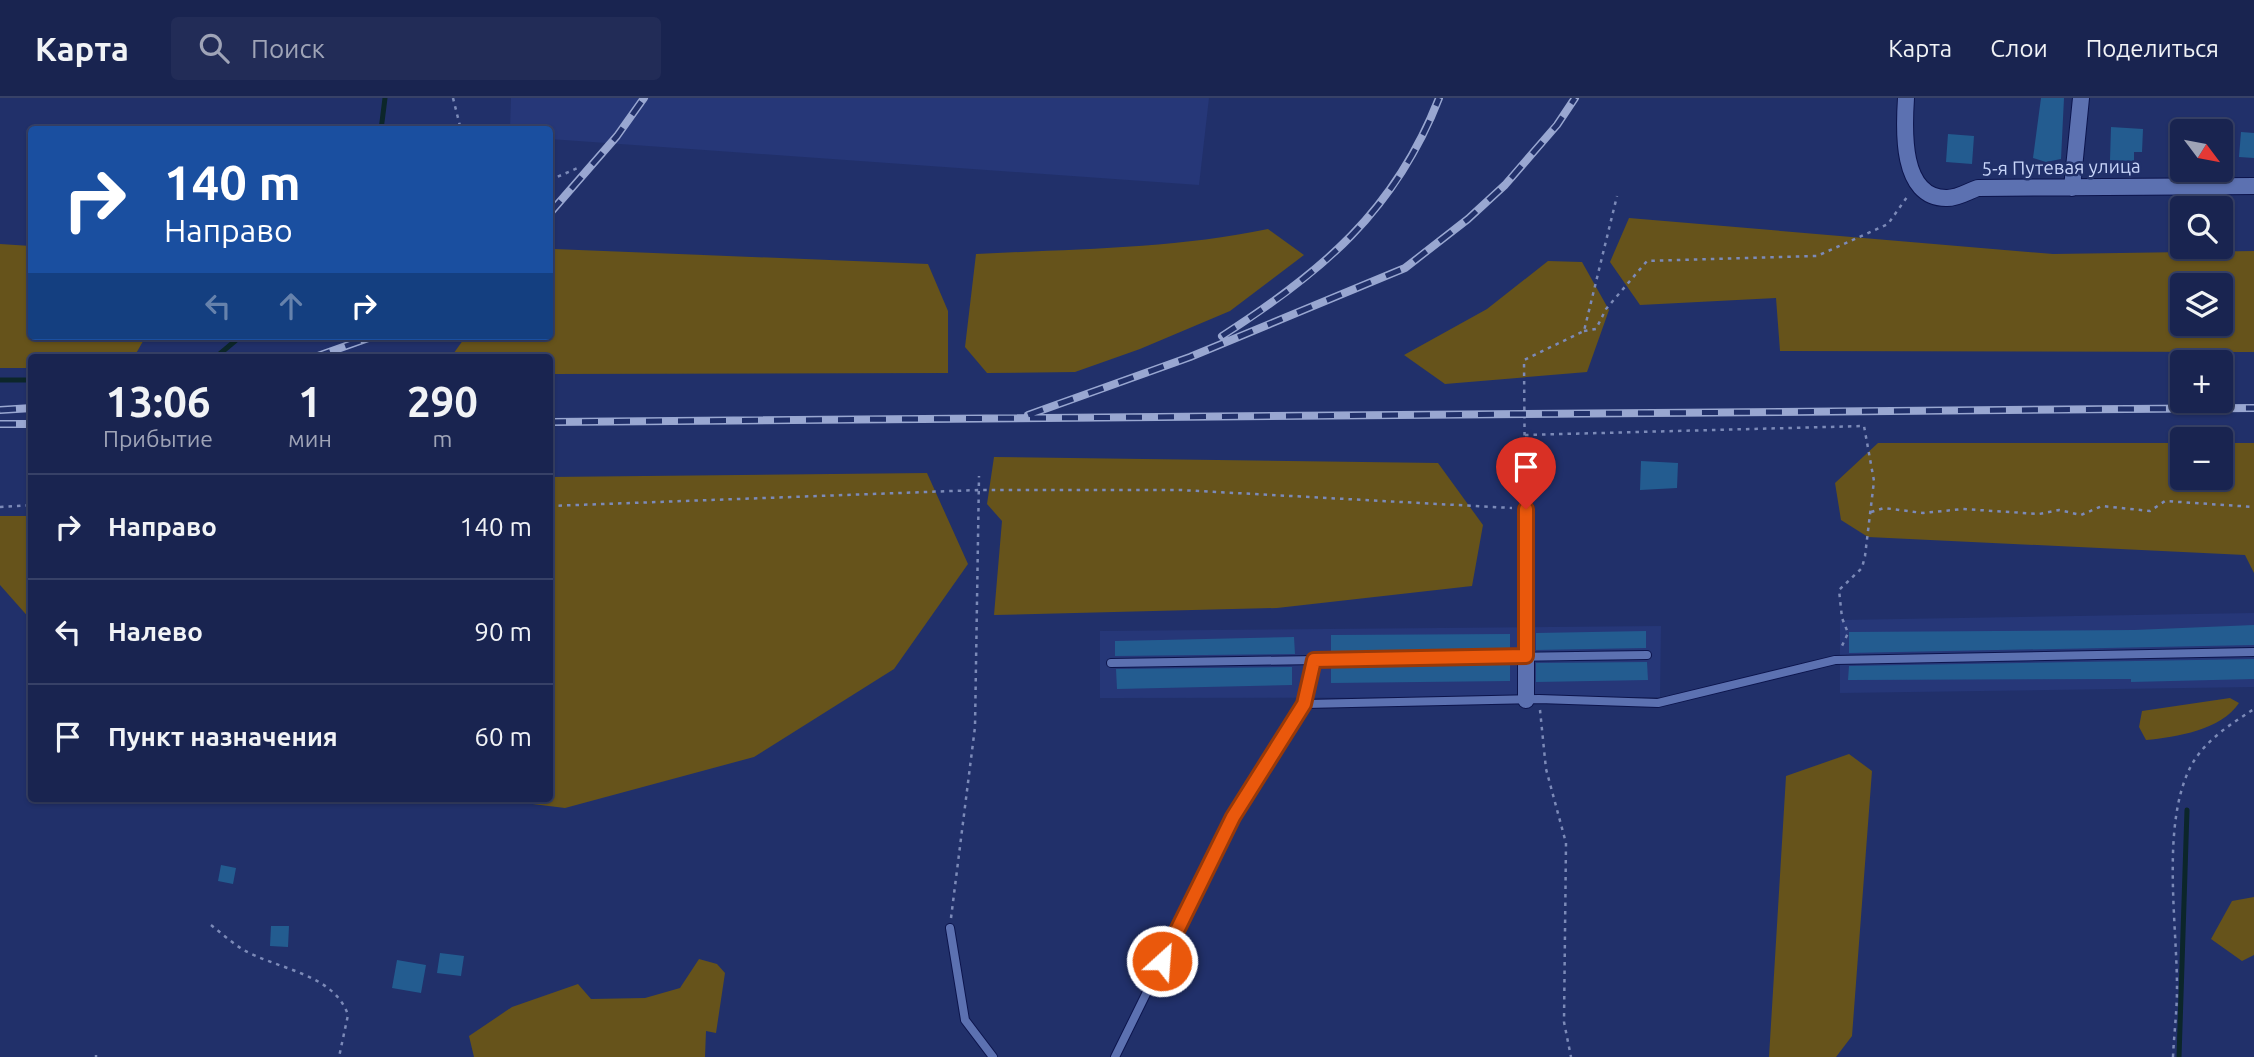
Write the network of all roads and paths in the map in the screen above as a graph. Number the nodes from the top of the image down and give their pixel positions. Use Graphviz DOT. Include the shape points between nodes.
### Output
graph roads {
  1 [pos="453,98"];
  2 [pos="1906,98"];
  3 [pos="2081,98"];
  4 [pos="460,126"];
  5 [pos="580,167"];
  6 [pos="553,179"];
  7 [pos="1917,183"];
  8 [pos="2254,186"];
  9 [pos="2072,188"];
  10 [pos="1617,197"];
  11 [pos="1584,331"];
  12 [pos="1525,435"];
  13 [pos="979,476"];
  14 [pos="979,490"];
  15 [pos="28,505"];
  16 [pos="553,506"];
  17 [pos="0,507"];
  18 [pos="2254,508"];
  19 [pos="1526,509"];
  20 [pos="1871,512"];
  21 [pos="2254,652"];
  22 [pos="1647,655"];
  23 [pos="1526,656"];
  24 [pos="1314,660"];
  25 [pos="1835,660"];
  26 [pos="1111,663"];
  27 [pos="1533,699"];
  28 [pos="1304,704"];
  29 [pos="2254,709"];
  30 [pos="211,925"];
  31 [pos="950,928"];
  32 [pos="339,1057"];
  33 [pos="993,1057"];
  34 [pos="1115,1057"];
  35 [pos="1571,1057"];
  36 [pos="2173,1057"];
  1 -- 4 [label="path"];
  2 -- 7 [label="street" via="1903,140"];
  3 -- 9 [label="street"];
  5 -- 6 [label="path"];
  7 -- 9 [label="street, 5-я Путевая улица" via="1948,198 1979,188"];
  7 -- 11 [label="path" via="1888,224 1817,256 1647,261 1606,309 1596,329"];
  8 -- 9 [label="street, 5-я Путевая улица"];
  10 -- 11 [label="path"];
  11 -- 12 [label="path" via="1524,360"];
  12 -- 19 [label="path"];
  12 -- 20 [label="path" via="1864,426 1874,481"];
  13 -- 14 [label="path"];
  14 -- 16 [label="path"];
  14 -- 19 [label="path" via="1180,490"];
  14 -- 31 [label="path" via="975,727"];
  15 -- 17 [label="path"];
  18 -- 20 [label="path" via="2165,501 2150,512 2102,506 2081,515 2059,510 2039,514 1963,509 1923,513 1884,508"];
  19 -- 23 [label="street"];
  20 -- 25 [label="path" via="1861,568 1839,590 1848,634"];
  21 -- 25 [label="lane"];
  22 -- 23 [label="lane"];
  23 -- 24 [label="lane"];
  23 -- 27 [label="street"];
  24 -- 26 [label="lane"];
  24 -- 28 [label="lane"];
  25 -- 27 [label="lane" via="1658,704"];
  27 -- 28 [label="lane"];
  27 -- 35 [label="path" via="1566,843 1564,1010"];
  28 -- 34 [label="lane" via="1233,817"];
  29 -- 36 [label="path" via="2220,732 2192,763 2177,799"];
  30 -- 32 [label="path" via="243,950 314,980 338,997 348,1014"];
  31 -- 33 [label="lane" via="965,1020"];
}
